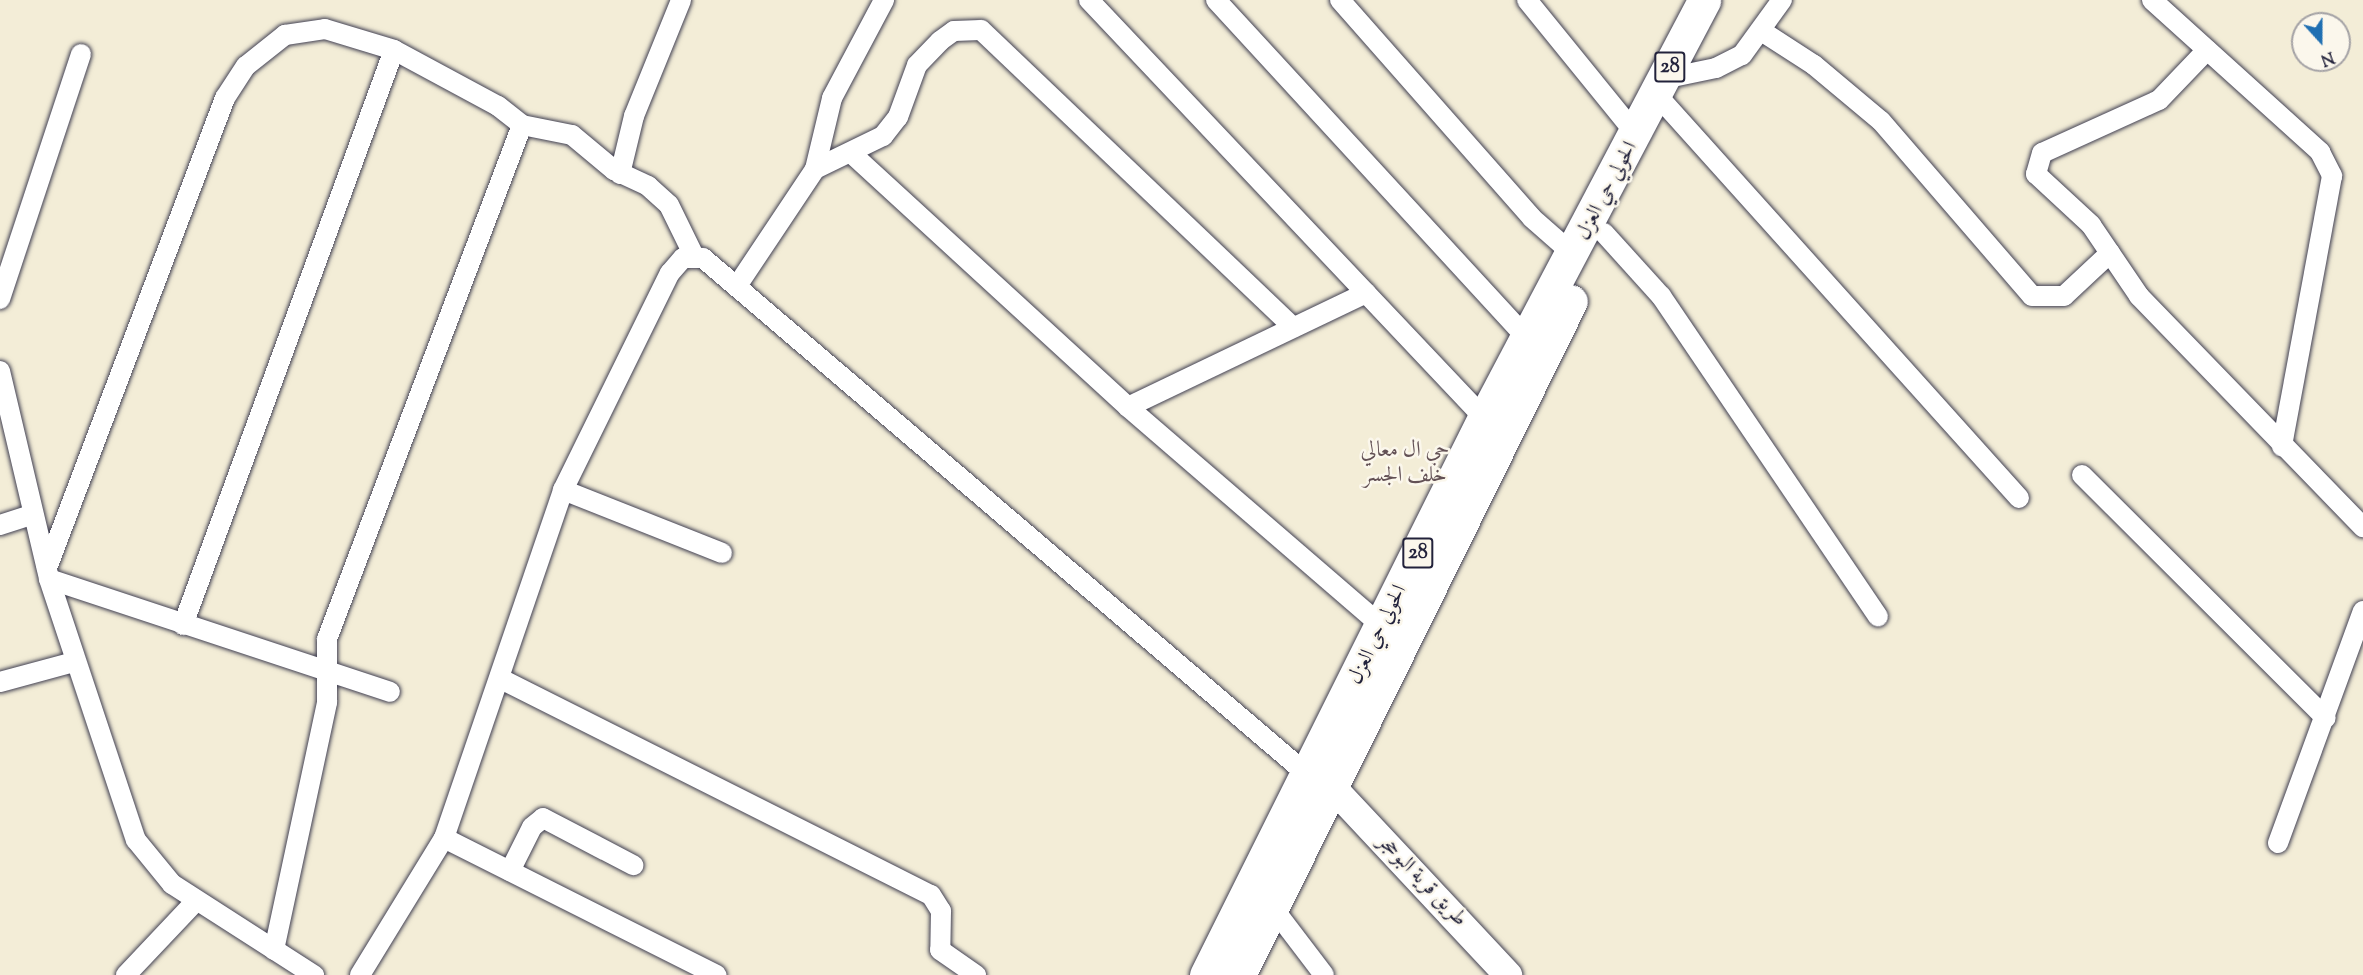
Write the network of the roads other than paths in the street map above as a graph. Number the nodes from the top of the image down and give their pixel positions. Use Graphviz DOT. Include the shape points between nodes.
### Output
graph roads {
  1 [pos="681,0"];
  2 [pos="884,0"];
  3 [pos="1089,0"];
  4 [pos="1216,0"];
  5 [pos="1340,0"];
  6 [pos="1527,0"];
  7 [pos="1704,0"];
  8 [pos="1782,0"];
  9 [pos="2152,0"];
  10 [pos="1763,32"];
  11 [pos="2207,50"];
  12 [pos="394,51"];
  13 [pos="81,54"];
  14 [pos="1659,86"];
  15 [pos="522,125"];
  16 [pos="1635,133"];
  17 [pos="851,153"];
  18 [pos="815,169"];
  19 [pos="620,174"];
  20 [pos="1604,233"];
  21 [pos="2110,253"];
  22 [pos="1573,254"];
  23 [pos="694,256"];
  24 [pos="737,286"];
  25 [pos="1366,293"];
  26 [pos="0,299"];
  27 [pos="1293,327"];
  28 [pos="1527,338"];
  29 [pos="0,371"];
  30 [pos="1128,407"];
  31 [pos="1484,418"];
  32 [pos="2282,446"];
  33 [pos="2082,475"];
  34 [pos="562,490"];
  35 [pos="2019,498"];
  36 [pos="33,514"];
  37 [pos="0,525"];
  38 [pos="2363,527"];
  39 [pos="722,553"];
  40 [pos="48,574"];
  41 [pos="2363,611"];
  42 [pos="1878,616"];
  43 [pos="183,625"];
  44 [pos="1382,626"];
  45 [pos="74,662"];
  46 [pos="326,669"];
  47 [pos="501,679"];
  48 [pos="0,682"];
  49 [pos="390,692"];
  50 [pos="2326,718"];
  51 [pos="1321,783"];
  52 [pos="444,838"];
  53 [pos="2278,843"];
  54 [pos="633,865"];
  55 [pos="510,871"];
  56 [pos="196,901"];
  57 [pos="1273,908"];
  58 [pos="274,950"];
  59 [pos="126,975"];
  60 [pos="314,975"];
  61 [pos="360,975"];
  62 [pos="716,975"];
  63 [pos="976,975"];
  64 [pos="1206,975"];
  65 [pos="1239,975"];
  66 [pos="1324,975"];
  67 [pos="1508,975"];
  1 -- 19 [label="street" via="634,116"];
  2 -- 18 [label="street" via="832,98"];
  3 -- 25 [label="street"];
  4 -- 28 [label="street"];
  5 -- 22 [label="street" via="1526,212"];
  6 -- 16 [label="street"];
  7 -- 14 [label="highway, 28"];
  8 -- 10 [label="street"];
  9 -- 11 [label="street"];
  10 -- 14 [label="street" via="1730,62"];
  10 -- 21 [label="street" via="1814,64 1881,122 2032,296 2064,296"];
  11 -- 21 [label="street" via="2159,100 2038,157 2039,179 2091,225"];
  11 -- 32 [label="street" via="2319,152 2332,176"];
  12 -- 15 [label="street" via="498,106"];
  12 -- 40 [label="street" via="325,29 295,31 266,45 235,81"];
  12 -- 43 [label="street"];
  13 -- 26 [label="street"];
  14 -- 16 [label="highway, 28"];
  14 -- 35 [label="street"];
  15 -- 19 [label="street" via="565,131"];
  15 -- 46 [label="street" via="327,639"];
  16 -- 20 [label="highway, الحولي حي العزل / 28" via="1633,162"];
  16 -- 22 [label="highway, الحولي حي العزل / 28"];
  17 -- 18 [label="street"];
  17 -- 27 [label="street" via="891,127 910,78 927,52 954,31 981,30"];
  17 -- 30 [label="street"];
  18 -- 24 [label="street"];
  19 -- 23 [label="street" via="648,186 669,205"];
  20 -- 42 [label="street" via="1661,296"];
  20 -- 51 [label="highway, الحولي حي العزل / 28"];
  21 -- 32 [label="street" via="2131,287"];
  22 -- 28 [label="highway, الحولي حي العزل / 28"];
  23 -- 24 [label="street"];
  23 -- 34 [label="street" via="683,258 670,273"];
  24 -- 51 [label="street"];
  25 -- 27 [label="street"];
  25 -- 31 [label="street"];
  27 -- 30 [label="street"];
  28 -- 31 [label="highway, الحولي حي العزل / 28"];
  29 -- 36 [label="street"];
  30 -- 44 [label="street"];
  31 -- 44 [label="highway, الحولي حي العزل / 28"];
  32 -- 38 [label="street"];
  33 -- 50 [label="street"];
  34 -- 39 [label="street"];
  34 -- 47 [label="street"];
  36 -- 37 [label="street"];
  36 -- 40 [label="street"];
  40 -- 43 [label="street"];
  40 -- 45 [label="street"];
  41 -- 50 [label="street"];
  43 -- 46 [label="street"];
  44 -- 51 [label="highway, الحولي حي العزل / 28"];
  45 -- 48 [label="street"];
  45 -- 56 [label="street" via="136,840 152,864"];
  46 -- 49 [label="street"];
  46 -- 58 [label="street" via="327,702"];
  47 -- 52 [label="street"];
  47 -- 63 [label="street" via="931,895 941,911 940,950"];
  50 -- 53 [label="street"];
  51 -- 57 [label="highway, الحولي حي العزل / 28"];
  51 -- 64 [label="highway, الحولي حي العزل / 28"];
  51 -- 67 [label="street, طريق قرية البوحجر"];
  52 -- 55 [label="street"];
  52 -- 61 [label="street"];
  54 -- 55 [label="street" via="543,818 532,827"];
  55 -- 62 [label="street"];
  56 -- 58 [label="street"];
  56 -- 59 [label="street"];
  57 -- 65 [label="highway, الحولي حي العزل / 28"];
  57 -- 66 [label="street"];
  58 -- 60 [label="street"];
}
